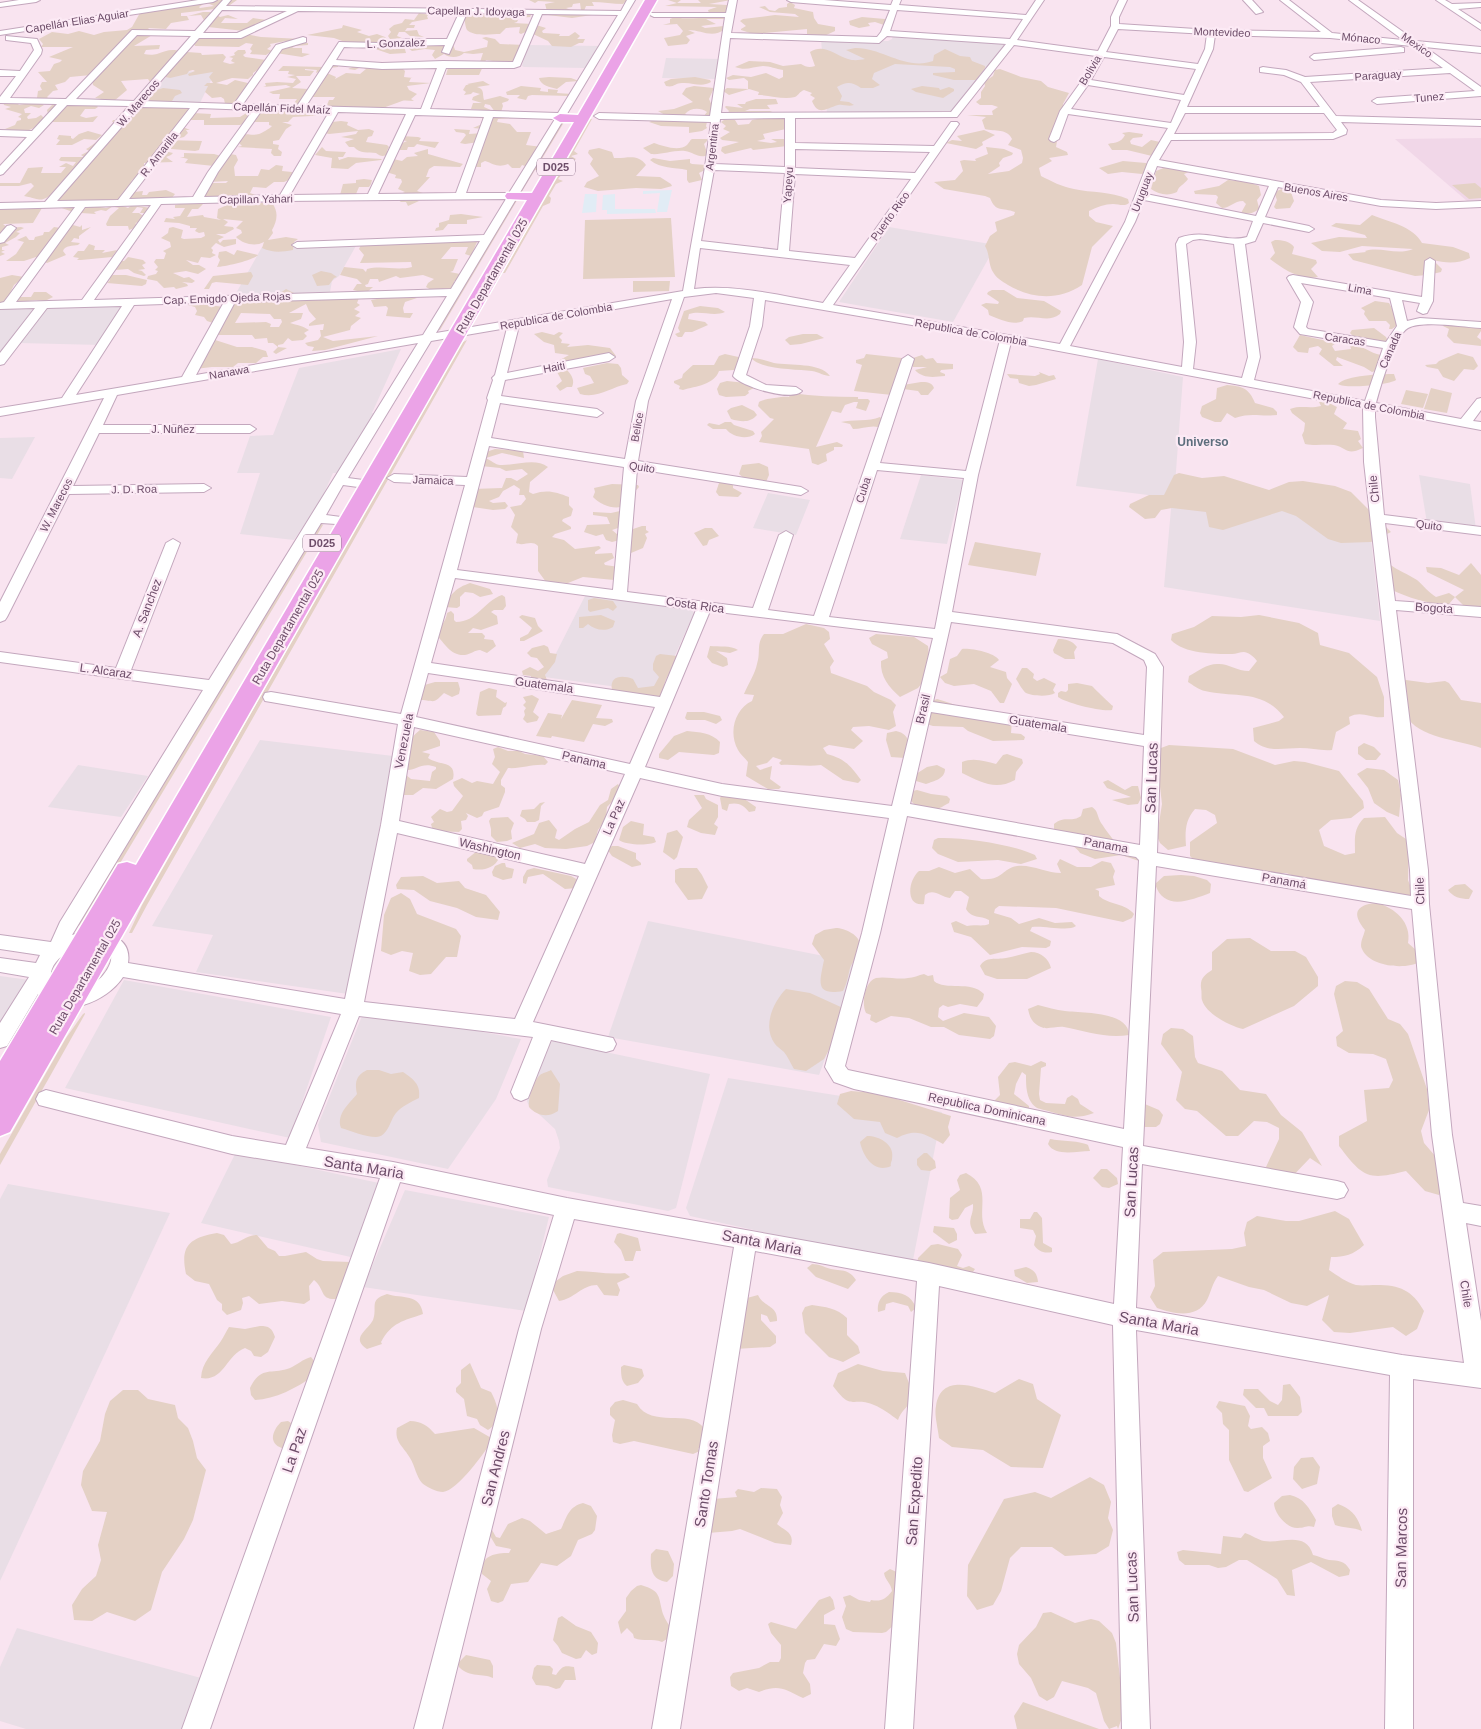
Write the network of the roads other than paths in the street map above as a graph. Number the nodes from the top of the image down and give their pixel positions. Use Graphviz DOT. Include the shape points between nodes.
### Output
graph roads {
  1 [pos="36,0"];
  2 [pos="212,0"];
  3 [pos="228,0"];
  4 [pos="516,0"];
  5 [pos="733,0"];
  6 [pos="791,0"];
  7 [pos="1040,0"];
  8 [pos="1123,0"];
  9 [pos="1247,0"];
  10 [pos="1284,0"];
  11 [pos="1352,0"];
  12 [pos="1440,0"];
  13 [pos="896,3"];
  14 [pos="613,4"];
  15 [pos="0,5"];
  16 [pos="1481,5"];
  17 [pos="1450,7"];
  18 [pos="222,8"];
  19 [pos="299,9"];
  20 [pos="464,11"];
  21 [pos="517,12"];
  22 [pos="538,12"];
  23 [pos="635,12"];
  24 [pos="1259,12"];
  25 [pos="731,16"];
  26 [pos="1027,17"];
  27 [pos="1115,26"];
  28 [pos="1481,28"];
  29 [pos="1211,32"];
  30 [pos="885,33"];
  31 [pos="2,35"];
  32 [pos="197,35"];
  33 [pos="1330,35"];
  34 [pos="726,36"];
  35 [pos="303,40"];
  36 [pos="450,42"];
  37 [pos="1012,42"];
  38 [pos="1417,46"];
  39 [pos="1481,50"];
  40 [pos="1100,54"];
  41 [pos="1314,57"];
  42 [pos="613,59"];
  43 [pos="331,62"];
  44 [pos="442,64"];
  45 [pos="1200,67"];
  46 [pos="1263,70"];
  47 [pos="0,73"];
  48 [pos="1456,73"];
  49 [pos="22,74"];
  50 [pos="1474,76"];
  51 [pos="1304,80"];
  52 [pos="1086,82"];
  53 [pos="1481,92"];
  54 [pos="1188,98"];
  55 [pos="2,100"];
  56 [pos="67,101"];
  57 [pos="1378,101"];
  58 [pos="138,103"];
  59 [pos="197,105"];
  60 [pos="237,106"];
  61 [pos="260,107"];
  62 [pos="300,108"];
  63 [pos="335,110"];
  64 [pos="1181,110"];
  65 [pos="1326,110"];
  66 [pos="412,111"];
  67 [pos="1066,111"];
  68 [pos="424,112"];
  69 [pos="490,113"];
  70 [pos="790,116"];
  71 [pos="576,117"];
  72 [pos="715,118"];
  73 [pos="955,119"];
  74 [pos="1334,119"];
  75 [pos="1481,123"];
  76 [pos="1174,126"];
  77 [pos="0,133"];
  78 [pos="33,134"];
  79 [pos="1168,137"];
  80 [pos="1054,139"];
  81 [pos="790,146"];
  82 [pos="936,149"];
  83 [pos="1153,162"];
  84 [pos="710,167"];
  85 [pos="1,169"];
  86 [pos="790,170"];
  87 [pos="918,176"];
  88 [pos="1274,185"];
  89 [pos="460,196"];
  90 [pos="520,196"];
  91 [pos="1140,196"];
  92 [pos="372,197"];
  93 [pos="284,198"];
  94 [pos="197,200"];
  95 [pos="158,202"];
  96 [pos="122,203"];
  97 [pos="82,204"];
  98 [pos="1481,204"];
  99 [pos="48,205"];
  100 [pos="0,206"];
  101 [pos="1260,220"];
  102 [pos="11,228"];
  103 [pos="1309,229"];
  104 [pos="486,238"];
  105 [pos="0,240"];
  106 [pos="1239,241"];
  107 [pos="695,244"];
  108 [pos="297,245"];
  109 [pos="783,253"];
  110 [pos="1430,261"];
  111 [pos="857,262"];
  112 [pos="492,277"];
  113 [pos="508,278"];
  114 [pos="455,292"];
  115 [pos="683,294"];
  116 [pos="760,295"];
  117 [pos="1395,295"];
  118 [pos="232,298"];
  119 [pos="1427,300"];
  120 [pos="86,302"];
  121 [pos="130,302"];
  122 [pos="44,304"];
  123 [pos="3,306"];
  124 [pos="826,307"];
  125 [pos="1420,321"];
  126 [pos="514,324"];
  127 [pos="1481,325"];
  128 [pos="1402,326"];
  129 [pos="1301,330"];
  130 [pos="444,335"];
  131 [pos="1006,338"];
  132 [pos="1390,346"];
  133 [pos="1064,349"];
  134 [pos="609,357"];
  135 [pos="908,359"];
  136 [pos="0,361"];
  137 [pos="1187,373"];
  138 [pos="498,378"];
  139 [pos="187,379"];
  140 [pos="1247,383"];
  141 [pos="796,391"];
  142 [pos="113,392"];
  143 [pos="493,398"];
  144 [pos="66,401"];
  145 [pos="1481,402"];
  146 [pos="1369,405"];
  147 [pos="0,412"];
  148 [pos="597,413"];
  149 [pos="1464,423"];
  150 [pos="1481,426"];
  151 [pos="95,429"];
  152 [pos="250,429"];
  153 [pos="483,441"];
  154 [pos="631,465"];
  155 [pos="870,466"];
  156 [pos="971,475"];
  157 [pos="394,478"];
  158 [pos="472,481"];
  159 [pos="348,482"];
  160 [pos="204,488"];
  161 [pos="63,490"];
  162 [pos="801,491"];
  163 [pos="316,518"];
  164 [pos="1377,518"];
  165 [pos="336,520"];
  166 [pos="1481,532"];
  167 [pos="786,536"];
  168 [pos="173,543"];
  169 [pos="449,573"];
  170 [pos="620,594"];
  171 [pos="1387,605"];
  172 [pos="705,606"];
  173 [pos="1481,612"];
  174 [pos="759,613"];
  175 [pos="944,616"];
  176 [pos="0,617"];
  177 [pos="820,621"];
  178 [pos="941,634"];
  179 [pos="0,657"];
  180 [pos="423,667"];
  181 [pos="122,673"];
  182 [pos="212,686"];
  183 [pos="271,697"];
  184 [pos="665,703"];
  185 [pos="924,706"];
  186 [pos="406,720"];
  187 [pos="1152,742"];
  188 [pos="635,771"];
  189 [pos="898,813"];
  190 [pos="390,825"];
  191 [pos="1148,858"];
  192 [pos="590,872"];
  193 [pos="1420,904"];
  194 [pos="96,939"];
  195 [pos="0,942"];
  196 [pos="57,950"];
  197 [pos="0,965"];
  198 [pos="119,970"];
  199 [pos="41,972"];
  200 [pos="62,998"];
  201 [pos="353,1008"];
  202 [pos="521,1027"];
  203 [pos="545,1031"];
  204 [pos="0,1040"];
  205 [pos="606,1044"];
  206 [pos="841,1076"];
  207 [pos="0,1086"];
  208 [pos="522,1092"];
  209 [pos="46,1099"];
  210 [pos="0,1123"];
  211 [pos="1133,1147"];
  212 [pos="292,1156"];
  213 [pos="393,1171"];
  214 [pos="1337,1190"];
  215 [pos="567,1208"];
  216 [pos="1453,1211"];
  217 [pos="1481,1216"];
  218 [pos="746,1239"];
  219 [pos="929,1273"];
  220 [pos="1124,1317"];
  221 [pos="1402,1366"];
  222 [pos="1480,1377"];
  223 [pos="196,1729"];
  224 [pos="428,1729"];
  225 [pos="666,1729"];
  226 [pos="899,1729"];
  227 [pos="1136,1729"];
  228 [pos="1399,1729"];
  1 -- 15 [label="street"];
  2 -- 31 [label="street, Capellán Elias Aguiar"];
  3 -- 18 [label="street, W. Marecos"];
  4 -- 21 [label="street"];
  5 -- 25 [label="street, Argentina"];
  6 -- 13 [label="street"];
  7 -- 26 [label="street, Puerto Rico"];
  8 -- 27 [label="street, Bolivia" via="1115,17"];
  9 -- 24 [label="street"];
  10 -- 33 [label="street"];
  11 -- 38 [label="street, Mexico"];
  12 -- 17 [label="street"];
  13 -- 26 [label="street"];
  13 -- 30 [label="street"];
  14 -- 23 [label="street"];
  16 -- 17 [label="street"];
  17 -- 28 [label="street"];
  18 -- 19 [label="street, Capellan J. Idoyaga"];
  18 -- 32 [label="street, W. Marecos"];
  19 -- 20 [label="street, Capellan J. Idoyaga"];
  19 -- 32 [label="street, Capellan J. Idoyaga" via="238,36"];
  20 -- 21 [label="street, Capellan J. Idoyaga"];
  20 -- 36 [label="street"];
  21 -- 22 [label="street, Capellan J. Idoyaga"];
  22 -- 23 [label="street, Capellan J. Idoyaga"];
  22 -- 44 [label="street" via="517,64"];
  23 -- 25 [label="street, Capellan J. Idoyaga"];
  23 -- 42 [label="highway, Ruta Departamental 025 / D025"];
  23 -- 42 [label="highway, Ruta Departamental 025 / D025"];
  25 -- 34 [label="street, Argentina"];
  26 -- 37 [label="street, Puerto Rico"];
  27 -- 29 [label="street, Montevideo"];
  27 -- 40 [label="street, Bolivia"];
  29 -- 33 [label="street, Montevideo"];
  29 -- 45 [label="street, Uruguay" via="1209,49"];
  30 -- 34 [label="street" via="881,39 875,40"];
  30 -- 37 [label="street"];
  31 -- 49 [label="street" via="34,41 38,46 37,54"];
  32 -- 56 [label="street" via="135,32"];
  32 -- 58 [label="street, W. Marecos"];
  33 -- 38 [label="street, Mónaco"];
  34 -- 72 [label="street, Argentina"];
  35 -- 60 [label="street" via="279,47"];
  36 -- 43 [label="street, L. Gonzalez" via="380,46 342,44"];
  36 -- 44 [label="street"];
  37 -- 40 [label="street"];
  37 -- 73 [label="street, Puerto Rico"];
  38 -- 39 [label="street, Mónaco"];
  38 -- 41 [label="street"];
  38 -- 48 [label="street, Mexico"];
  40 -- 45 [label="street"];
  40 -- 52 [label="street, Bolivia"];
  42 -- 71 [label="highway, Ruta Departamental 025 / D025"];
  42 -- 71 [label="highway, Ruta Departamental 025 / D025" via="612,80"];
  43 -- 44 [label="street" via="382,66"];
  43 -- 62 [label="street"];
  44 -- 68 [label="street"];
  45 -- 54 [label="street, Uruguay"];
  46 -- 51 [label="street" via="1286,73"];
  47 -- 49 [label="street"];
  48 -- 50 [label="street, Paraguay"];
  48 -- 51 [label="street, Paraguay"];
  48 -- 53 [label="street, Mexico"];
  49 -- 55 [label="street"];
  51 -- 65 [label="street"];
  52 -- 54 [label="street"];
  52 -- 67 [label="street, Bolivia"];
  53 -- 57 [label="street, Tunez"];
  54 -- 64 [label="street, Uruguay"];
  55 -- 56 [label="street, Capellán Fidel Maíz"];
  56 -- 58 [label="street, Capellán Fidel Maíz"];
  56 -- 78 [label="street"];
  58 -- 59 [label="street, Capellán Fidel Maíz"];
  58 -- 99 [label="street, W. Marecos"];
  59 -- 60 [label="street, Capellán Fidel Maíz"];
  59 -- 96 [label="street, R. Amarilla"];
  60 -- 61 [label="street, Capellán Fidel Maíz"];
  61 -- 62 [label="street, Capellán Fidel Maíz"];
  61 -- 94 [label="street"];
  62 -- 63 [label="street, Capellán Fidel Maíz"];
  63 -- 66 [label="street, Capellán Fidel Maíz"];
  63 -- 93 [label="street"];
  64 -- 65 [label="street"];
  64 -- 76 [label="street, Uruguay"];
  65 -- 74 [label="street"];
  66 -- 68 [label="street, Capellán Fidel Maíz"];
  66 -- 92 [label="street"];
  67 -- 76 [label="street"];
  67 -- 80 [label="street, Bolivia"];
  68 -- 69 [label="street, Capellán Fidel Maíz"];
  69 -- 71 [label="street, Capellán Fidel Maíz"];
  69 -- 89 [label="street"];
  70 -- 72 [label="street, Capellán Fidel Maíz"];
  70 -- 73 [label="street, Capellán Fidel Maíz"];
  70 -- 81 [label="street, Yapeyu"];
  71 -- 72 [label="street, Capellán Fidel Maíz"];
  71 -- 90 [label="highway, Ruta Departamental 025 / D025"];
  71 -- 112 [label="highway, Ruta Departamental 025 / D025"];
  72 -- 84 [label="street, Argentina"];
  73 -- 82 [label="street, Puerto Rico"];
  74 -- 75 [label="street"];
  74 -- 79 [label="street" via="1342,130 1341,134 1333,136"];
  76 -- 79 [label="street, Uruguay"];
  77 -- 78 [label="street"];
  78 -- 85 [label="street"];
  79 -- 83 [label="street, Uruguay"];
  81 -- 82 [label="street"];
  81 -- 86 [label="street, Yapeyu"];
  82 -- 87 [label="street, Puerto Rico"];
  83 -- 88 [label="street, Buenos Aires"];
  83 -- 91 [label="street, Uruguay"];
  84 -- 86 [label="street"];
  84 -- 107 [label="street, Argentina"];
  86 -- 87 [label="street"];
  86 -- 109 [label="street, Yapeyu"];
  87 -- 111 [label="street, Puerto Rico"];
  88 -- 98 [label="street, Buenos Aires" via="1381,203"];
  88 -- 101 [label="street"];
  89 -- 90 [label="street, Capillan Yahari"];
  89 -- 92 [label="street, Capillan Yahari"];
  90 -- 104 [label="street"];
  90 -- 130 [label="highway, Ruta Departamental 025 / D025"];
  91 -- 101 [label="street"];
  91 -- 133 [label="street, Uruguay" via="1130,222"];
  92 -- 93 [label="street, Capillan Yahari"];
  93 -- 94 [label="street, Capillan Yahari"];
  94 -- 95 [label="street, Capillan Yahari"];
  95 -- 96 [label="street, Capillan Yahari"];
  95 -- 120 [label="street"];
  96 -- 97 [label="street, Capillan Yahari"];
  97 -- 99 [label="street, Capillan Yahari"];
  97 -- 123 [label="street"];
  99 -- 100 [label="street, Capillan Yahari"];
  101 -- 103 [label="street"];
  101 -- 106 [label="street" via="1251,239"];
  102 -- 105 [label="street"];
  104 -- 108 [label="street"];
  104 -- 114 [label="street"];
  106 -- 137 [label="street" via="1194,236 1181,244 1190,342"];
  106 -- 140 [label="street" via="1254,358"];
  107 -- 109 [label="street"];
  107 -- 115 [label="street, Argentina"];
  109 -- 111 [label="street"];
  110 -- 119 [label="street"];
  111 -- 124 [label="street, Puerto Rico"];
  112 -- 113 [label="highway"];
  112 -- 130 [label="highway, Ruta Departamental 025 / D025"];
  114 -- 118 [label="street, Cap. Emigdo Ojeda Rojas"];
  114 -- 130 [label="street"];
  115 -- 116 [label="street, Republica de Colombia" via="716,290"];
  115 -- 126 [label="street, Republica de Colombia"];
  115 -- 154 [label="street, Belice" via="642,401"];
  116 -- 124 [label="street, Republica de Colombia"];
  116 -- 141 [label="street" via="756,326 739,376 764,388"];
  117 -- 119 [label="street, Lima"];
  117 -- 128 [label="street, Canada"];
  117 -- 129 [label="street, Lima" via="1294,278 1307,302"];
  118 -- 121 [label="street, Cap. Emigdo Ojeda Rojas"];
  118 -- 139 [label="street"];
  119 -- 125 [label="street"];
  120 -- 121 [label="street, Cap. Emigdo Ojeda Rojas"];
  120 -- 122 [label="street, Cap. Emigdo Ojeda Rojas"];
  121 -- 144 [label="street"];
  122 -- 123 [label="street, Cap. Emigdo Ojeda Rojas"];
  122 -- 136 [label="street"];
  124 -- 131 [label="street, Republica de Colombia"];
  125 -- 127 [label="street"];
  125 -- 128 [label="street"];
  126 -- 130 [label="street, Republica de Colombia"];
  126 -- 138 [label="street, Venezuela"];
  128 -- 132 [label="street, Canada" via="1396,331"];
  129 -- 132 [label="street, Caracas" via="1308,334"];
  130 -- 139 [label="street, Nanawa"];
  130 -- 159 [label="highway, Ruta Departamental 025 / D025"];
  130 -- 194 [label="highway, Ruta Departamental 025 / D025"];
  131 -- 133 [label="street, Republica de Colombia"];
  131 -- 156 [label="street, Brasil"];
  132 -- 146 [label="street, Canada"];
  133 -- 137 [label="street, Republica de Colombia"];
  134 -- 138 [label="street, Haiti"];
  135 -- 155 [label="street, Cuba"];
  137 -- 140 [label="street, Republica de Colombia"];
  138 -- 143 [label="street, Venezuela"];
  139 -- 142 [label="street, Nanawa"];
  140 -- 146 [label="street, Republica de Colombia"];
  142 -- 144 [label="street, Nanawa"];
  142 -- 151 [label="street, W. Marecos"];
  143 -- 148 [label="street"];
  143 -- 153 [label="street, Venezuela"];
  144 -- 147 [label="street, Nanawa"];
  145 -- 149 [label="street"];
  146 -- 149 [label="street, Republica de Colombia"];
  146 -- 164 [label="street, Chile"];
  149 -- 150 [label="street, Republica de Colombia"];
  151 -- 152 [label="street, J. Nuñez"];
  151 -- 161 [label="street, W. Marecos"];
  153 -- 154 [label="street, Quito"];
  153 -- 158 [label="street, Venezuela"];
  154 -- 162 [label="street, Quito"];
  154 -- 170 [label="street, Belice"];
  155 -- 156 [label="street"];
  155 -- 177 [label="street, Cuba"];
  156 -- 175 [label="street, Brasil"];
  157 -- 158 [label="street, Jamaica"];
  158 -- 169 [label="street, Venezuela"];
  159 -- 163 [label="street"];
  159 -- 165 [label="highway, Ruta Departamental 025 / D025"];
  160 -- 161 [label="street, J. D. Roa"];
  161 -- 176 [label="street, W. Marecos"];
  163 -- 165 [label="street"];
  163 -- 182 [label="street"];
  164 -- 166 [label="street, Quito"];
  164 -- 171 [label="street, Chile"];
  165 -- 194 [label="highway, Ruta Departamental 025 / D025"];
  167 -- 174 [label="street"];
  168 -- 181 [label="street, A. Sanchez"];
  169 -- 170 [label="street, Costa Rica"];
  169 -- 180 [label="street, Venezuela"];
  170 -- 172 [label="street, Costa Rica"];
  171 -- 173 [label="street, Bogota"];
  171 -- 193 [label="street, Chile" via="1419,870"];
  172 -- 174 [label="street, Costa Rica"];
  172 -- 184 [label="street, La Paz"];
  174 -- 177 [label="street, Costa Rica"];
  175 -- 178 [label="street, Brasil"];
  175 -- 187 [label="street, San Lucas" via="1104,636 1150,657 1155,667"];
  177 -- 178 [label="street, Costa Rica"];
  178 -- 185 [label="street, Brasil"];
  179 -- 181 [label="street, L. Alcaraz"];
  180 -- 184 [label="street, Guatemala"];
  180 -- 186 [label="street, Venezuela"];
  181 -- 182 [label="street, L. Alcaraz"];
  182 -- 196 [label="street" via="66,927"];
  183 -- 186 [label="street, Panama"];
  184 -- 188 [label="street, La Paz"];
  185 -- 187 [label="street, Guatemala"];
  185 -- 189 [label="street, Brasil"];
  186 -- 188 [label="street, Panama"];
  186 -- 190 [label="street, Venezuela"];
  187 -- 191 [label="street, San Lucas"];
  188 -- 189 [label="street, Panama" via="722,790"];
  188 -- 192 [label="street, La Paz"];
  189 -- 191 [label="street, Panama" via="907,819 1141,862"];
  189 -- 206 [label="street, Brasil" via="871,933 835,1068"];
  190 -- 192 [label="street, Washington"];
  190 -- 201 [label="street, Venezuela"];
  191 -- 193 [label="street, Panamá"];
  191 -- 211 [label="street, San Lucas"];
  192 -- 202 [label="street, La Paz"];
  193 -- 216 [label="street, Chile" via="1442,1135"];
  194 -- 196 [label="street" via="67,944"];
  194 -- 198 [label="street" via="114,945 119,951"];
  194 -- 200 [label="highway, Ruta Departamental 025 / D025"];
  195 -- 196 [label="street"];
  196 -- 199 [label="street"];
  197 -- 199 [label="street"];
  198 -- 200 [label="street" via="103,988 88,996"];
  198 -- 201 [label="street"];
  199 -- 200 [label="street" via="40,981 44,989"];
  199 -- 204 [label="street"];
  200 -- 207 [label="highway, Ruta Departamental 025 / D025"];
  200 -- 210 [label="highway, Ruta Departamental 025 / D025"];
  201 -- 202 [label="street"];
  201 -- 212 [label="street, Venezuela"];
  202 -- 203 [label="street"];
  203 -- 205 [label="street"];
  203 -- 208 [label="street"];
  206 -- 211 [label="street, Republica Dominicana"];
  209 -- 212 [label="street, Santa Maria" via="232,1145"];
  211 -- 214 [label="street, Republica Dominicana"];
  211 -- 220 [label="street, San Lucas"];
  212 -- 213 [label="street, Santa Maria"];
  213 -- 215 [label="street, Santa Maria"];
  213 -- 223 [label="street, La Paz"];
  215 -- 218 [label="street, Santa Maria"];
  215 -- 224 [label="street, San Andres" via="530,1329"];
  216 -- 217 [label="street"];
  216 -- 222 [label="street, Chile"];
  218 -- 219 [label="street, Santa Maria"];
  218 -- 225 [label="street, Santo Tomas"];
  219 -- 220 [label="street, Santa Maria"];
  219 -- 226 [label="street, San Expedito"];
  220 -- 221 [label="street, Santa Maria"];
  220 -- 227 [label="street, San Lucas"];
  221 -- 222 [label="street, Santa Maria"];
  221 -- 228 [label="street, San Marcos"];
}
